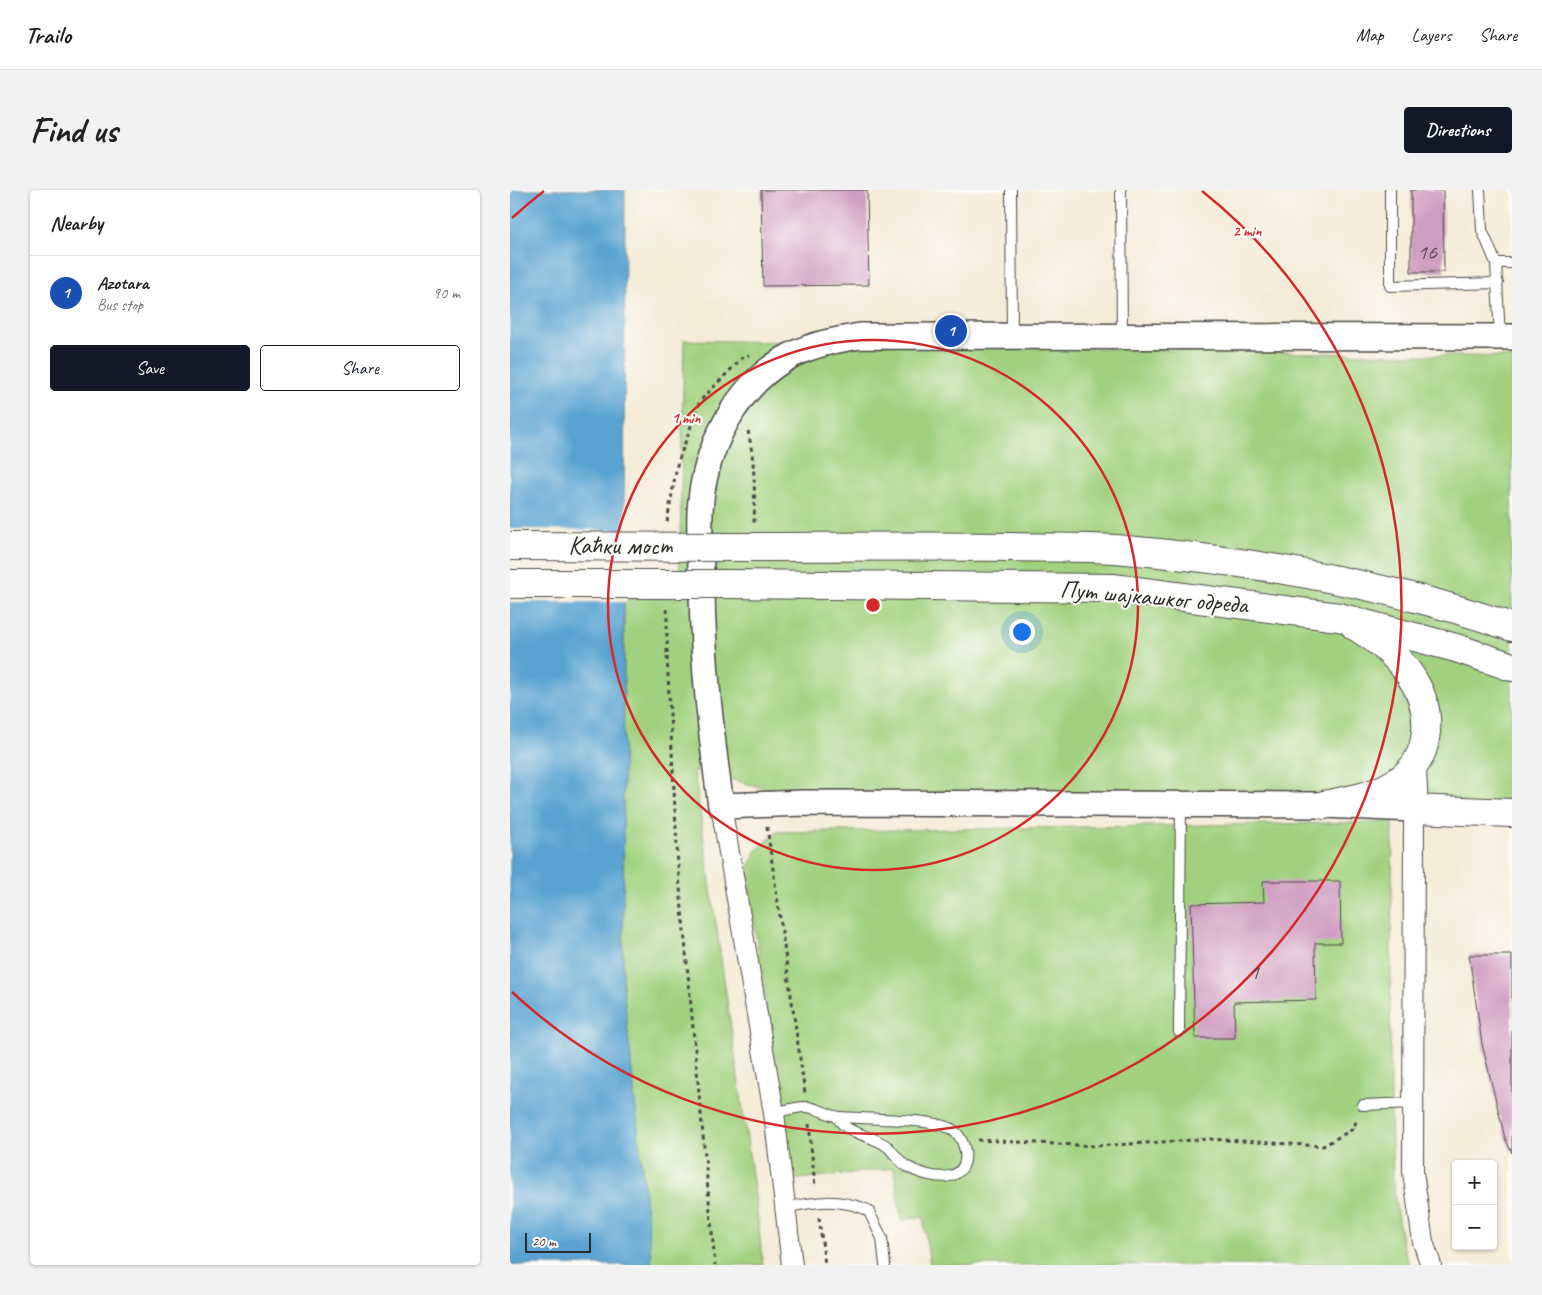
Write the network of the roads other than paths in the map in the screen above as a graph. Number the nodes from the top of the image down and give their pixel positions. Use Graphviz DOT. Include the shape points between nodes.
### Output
graph roads {
  1 [pos="1011,190"];
  2 [pos="1121,190"];
  3 [pos="1390,190"];
  4 [pos="1480,190"];
  5 [pos="1496,263"];
  6 [pos="1512,263"];
  7 [pos="1498,283"];
  8 [pos="1012,335"];
  9 [pos="1122,335"];
  10 [pos="1506,337"];
  11 [pos="510,546"];
  12 [pos="730,547"];
  13 [pos="510,584"];
  14 [pos="728,584"];
  15 [pos="1338,617"];
  16 [pos="1512,627"];
  17 [pos="1512,667"];
  18 [pos="1412,770"];
  19 [pos="1181,805"];
  20 [pos="1324,805"];
  21 [pos="721,806"];
  22 [pos="1414,809"];
  23 [pos="1512,813"];
  24 [pos="1179,1032"];
  25 [pos="1414,1103"];
  26 [pos="1363,1104"];
  27 [pos="774,1113"];
  28 [pos="837,1117"];
  29 [pos="785,1208"];
  30 [pos="792,1265"];
  31 [pos="885,1265"];
  32 [pos="1431,1265"];
  1 -- 8 [label="lane"];
  2 -- 9 [label="lane"];
  3 -- 7 [label="lane" via="1390,286"];
  4 -- 5 [label="lane" via="1482,230"];
  5 -- 6 [label="lane"];
  5 -- 7 [label="lane"];
  7 -- 10 [label="lane"];
  8 -- 9 [label="street"];
  8 -- 21 [label="street" via="860,336 822,343 790,356 771,369 740,400 721,429 708,467 700,511 706,695"];
  9 -- 10 [label="street"];
  11 -- 12 [label="main road, Каћки мост, bridge"];
  12 -- 16 [label="main road, Пут шајкашког одреда" via="1114,549 1233,562 1336,578"];
  13 -- 14 [label="main road, Каћки мост, bridge"];
  14 -- 15 [label="main road, Пут шајкашког одреда" via="1113,588"];
  15 -- 17 [label="main road, Пут шајкашког одреда"];
  15 -- 18 [label="main road" via="1385,648 1408,670 1418,685 1424,702 1427,731"];
  18 -- 20 [label="main road" via="1394,784 1370,795"];
  18 -- 22 [label="main road"];
  19 -- 20 [label="street"];
  19 -- 21 [label="street"];
  19 -- 24 [label="lane"];
  20 -- 22 [label="street"];
  21 -- 27 [label="street"];
  22 -- 23 [label="main road"];
  22 -- 25 [label="street"];
  25 -- 26 [label="lane"];
  25 -- 32 [label="street" via="1413,1172 1423,1242"];
  27 -- 28 [label="lane" via="807,1107"];
  27 -- 29 [label="street"];
  28 -- 28 [label="lane" via="842,1126 886,1146 906,1166 951,1176 960,1170 965,1160 966,1148 961,1139 953,1130 936,1124"];
  29 -- 30 [label="street"];
  29 -- 31 [label="lane" via="817,1201 855,1205 868,1210 882,1238"];
}
